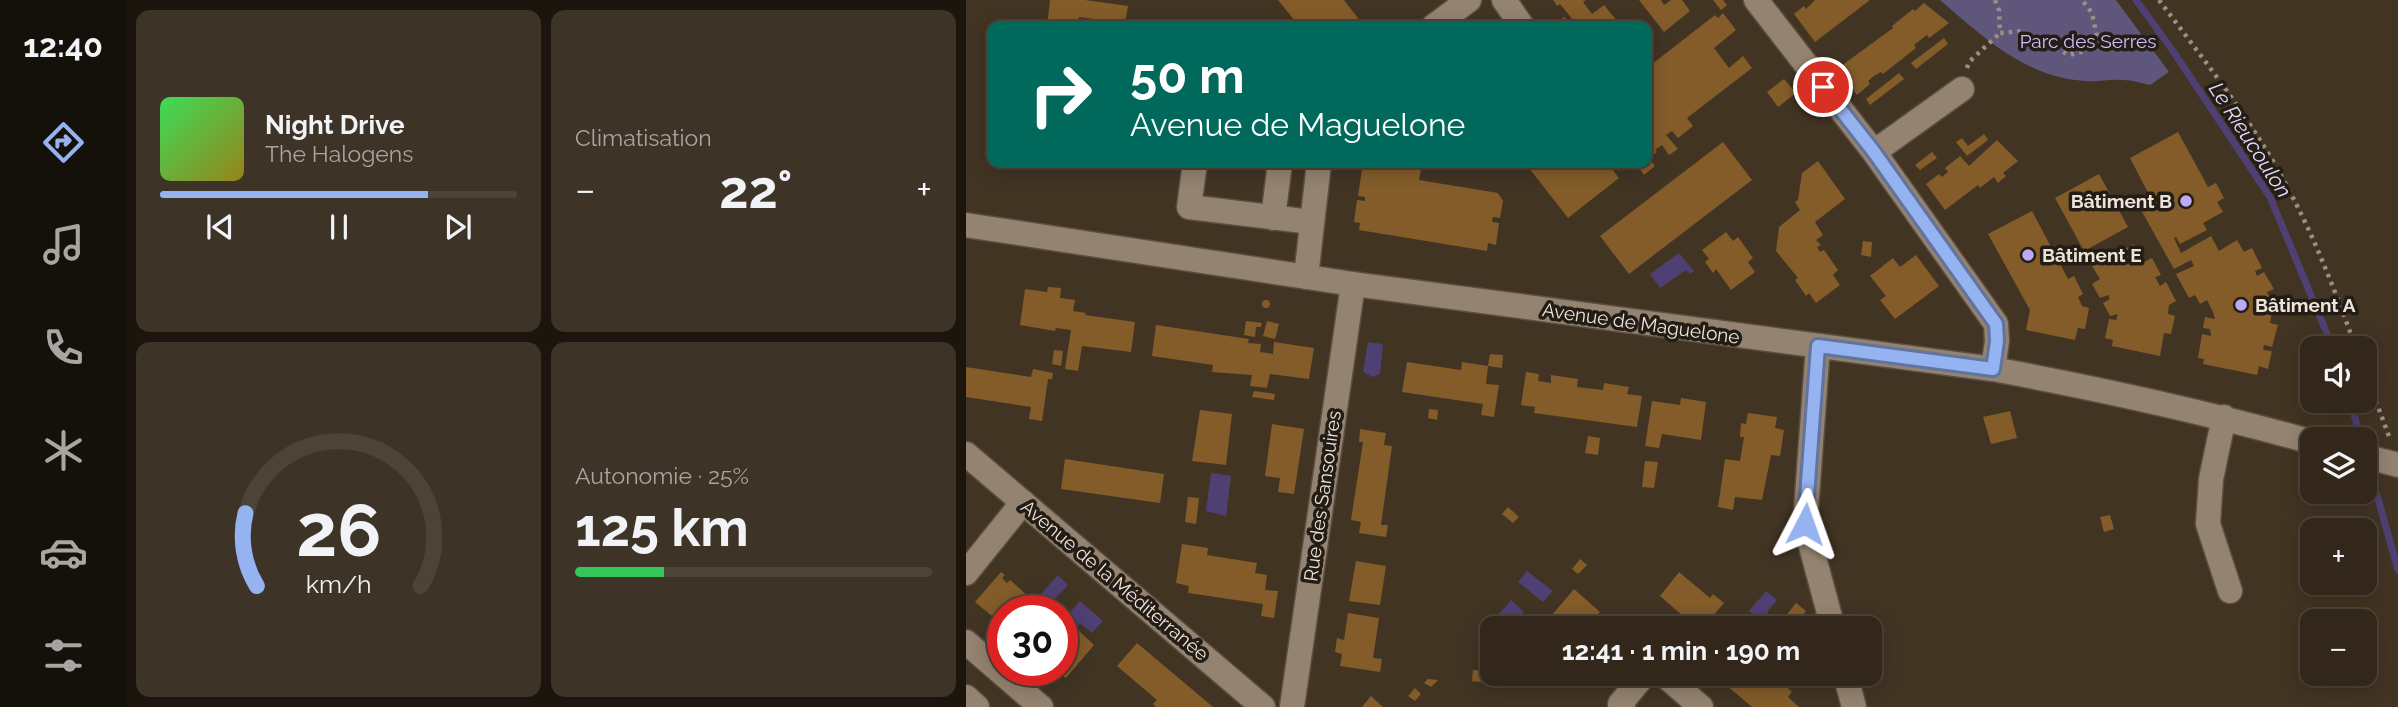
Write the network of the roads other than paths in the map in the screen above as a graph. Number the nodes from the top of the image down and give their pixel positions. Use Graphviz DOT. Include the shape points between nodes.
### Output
graph roads {
  1 [pos="1469,0"];
  2 [pos="1504,0"];
  3 [pos="1756,0"];
  4 [pos="1441,21"];
  5 [pos="1519,21"];
  6 [pos="1962,89"];
  7 [pos="1874,152"];
  8 [pos="1194,168"];
  9 [pos="1279,168"];
  10 [pos="1318,168"];
  11 [pos="1273,218"];
  12 [pos="1311,222"];
  13 [pos="966,225"];
  14 [pos="1306,277"];
  15 [pos="1353,284"];
  16 [pos="1818,346"];
  17 [pos="1993,369"];
  18 [pos="2224,417"];
  19 [pos="2300,439"];
  20 [pos="966,454"];
  21 [pos="1023,502"];
  22 [pos="966,573"];
  23 [pos="2230,591"];
  24 [pos="1830,616"];
  25 [pos="966,642"];
  26 [pos="1635,686"];
  27 [pos="1677,686"];
  28 [pos="1848,686"];
  29 [pos="966,697"];
  30 [pos="977,707"];
  31 [pos="1041,707"];
  32 [pos="1263,707"];
  33 [pos="1292,707"];
  34 [pos="1623,707"];
  35 [pos="1701,707"];
  36 [pos="1854,707"];
  1 -- 4 [label="street"];
  2 -- 5 [label="street"];
  3 -- 7 [label="street"];
  6 -- 7 [label="street"];
  7 -- 17 [label="street" via="1996,324"];
  8 -- 11 [label="street" via="1189,207"];
  9 -- 11 [label="street"];
  10 -- 12 [label="street"];
  11 -- 12 [label="street"];
  12 -- 14 [label="street"];
  13 -- 14 [label="street, Avenue de Maguelone"];
  14 -- 15 [label="street, Avenue de Maguelone"];
  15 -- 16 [label="street, Avenue de Maguelone"];
  15 -- 33 [label="street, Rue des Sansouires"];
  16 -- 17 [label="street, Avenue de Maguelone"];
  16 -- 24 [label="street" via="1805,524"];
  17 -- 18 [label="street, Avenue de Maguelone"];
  18 -- 19 [label="street, Avenue de Maguelone"];
  18 -- 23 [label="street" via="2211,479 2208,524"];
  20 -- 21 [label="street, Avenue de la Méditerranée"];
  21 -- 22 [label="street"];
  21 -- 32 [label="street, Avenue de la Méditerranée"];
  25 -- 31 [label="street"];
  26 -- 34 [label="street" via="1620,704"];
  27 -- 35 [label="street"];
  28 -- 36 [label="street"];
  29 -- 30 [label="street"];
}
